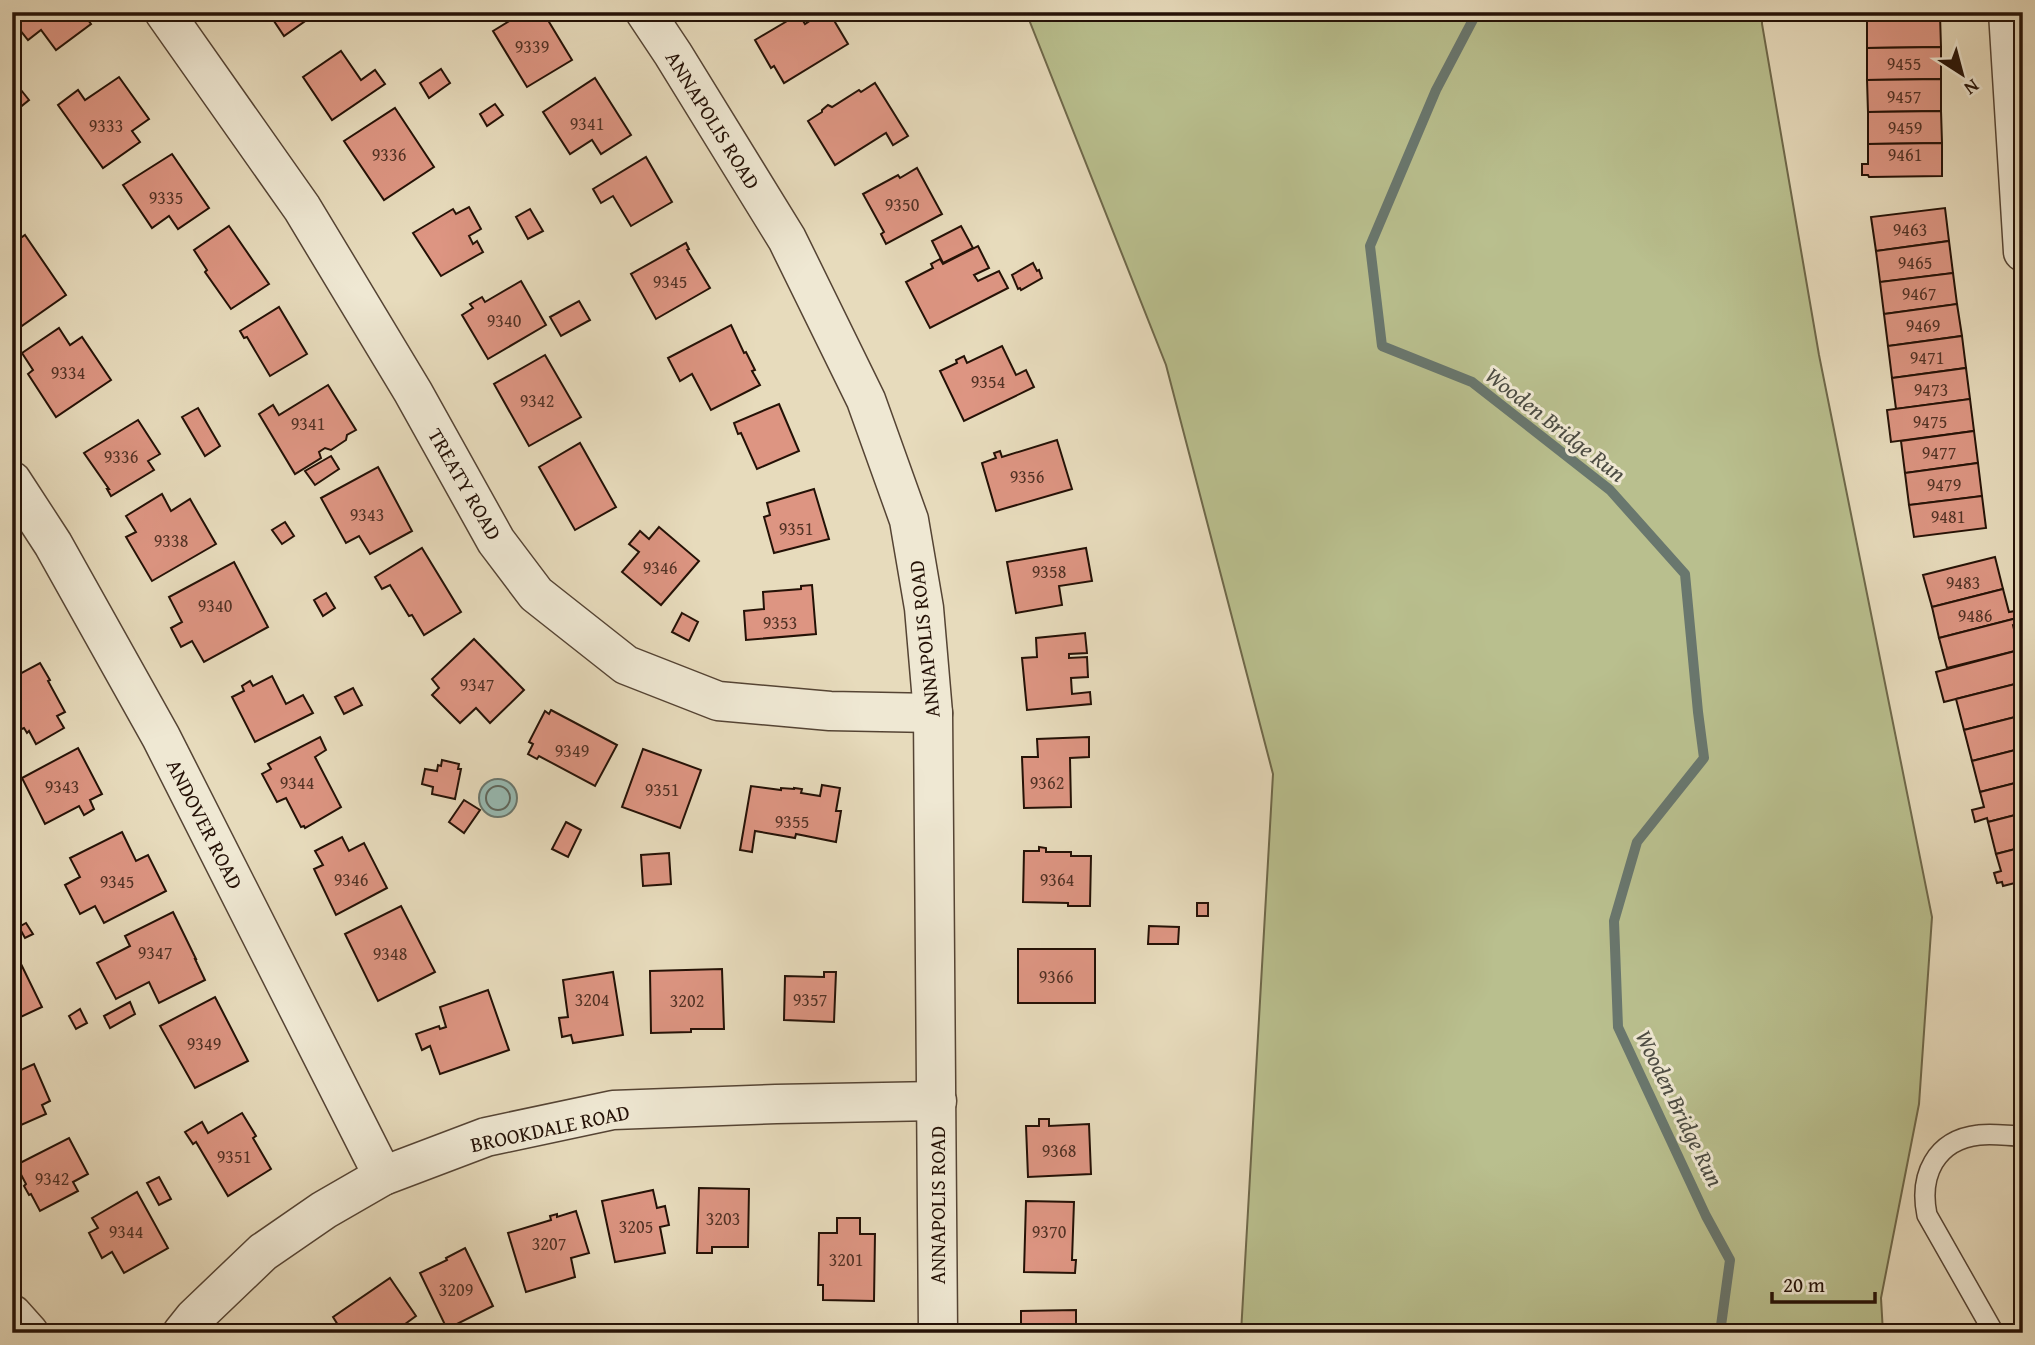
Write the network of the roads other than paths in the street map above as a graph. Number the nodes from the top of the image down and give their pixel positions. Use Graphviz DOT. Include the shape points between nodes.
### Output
graph roads {
  1 [pos="164,12"];
  2 [pos="645,12"];
  3 [pos="2008,12"];
  4 [pos="2023,252"];
  5 [pos="12,481"];
  6 [pos="933,713"];
  7 [pos="937,1101"];
  8 [pos="2023,1136"];
  9 [pos="383,1176"];
  10 [pos="12,1314"];
  11 [pos="29,1333"];
  12 [pos="182,1333"];
  13 [pos="938,1333"];
  14 [pos="1994,1333"];
  1 -- 6 [label="street, TREATY ROAD" via="302,208 496,541 536,594 626,665 718,701 830,711"];
  2 -- 6 [label="street, ANNAPOLIS ROAD" via="787,239 866,400 909,520 924,608"];
  3 -- 4 [label="street"];
  5 -- 9 [label="street, ANDOVER ROAD" via="53,544 161,737"];
  6 -- 7 [label="street, ANNAPOLIS ROAD"];
  7 -- 9 [label="street, BROOKDALE ROAD" via="613,1111 486,1138"];
  7 -- 13 [label="street, ANNAPOLIS ROAD"];
  8 -- 14 [label="lane" via="1980,1135 1945,1148 1933,1162 1923,1198 1927,1215"];
  9 -- 12 [label="street, BROOKDALE ROAD" via="263,1252"];
  10 -- 11 [label="street"];
}
